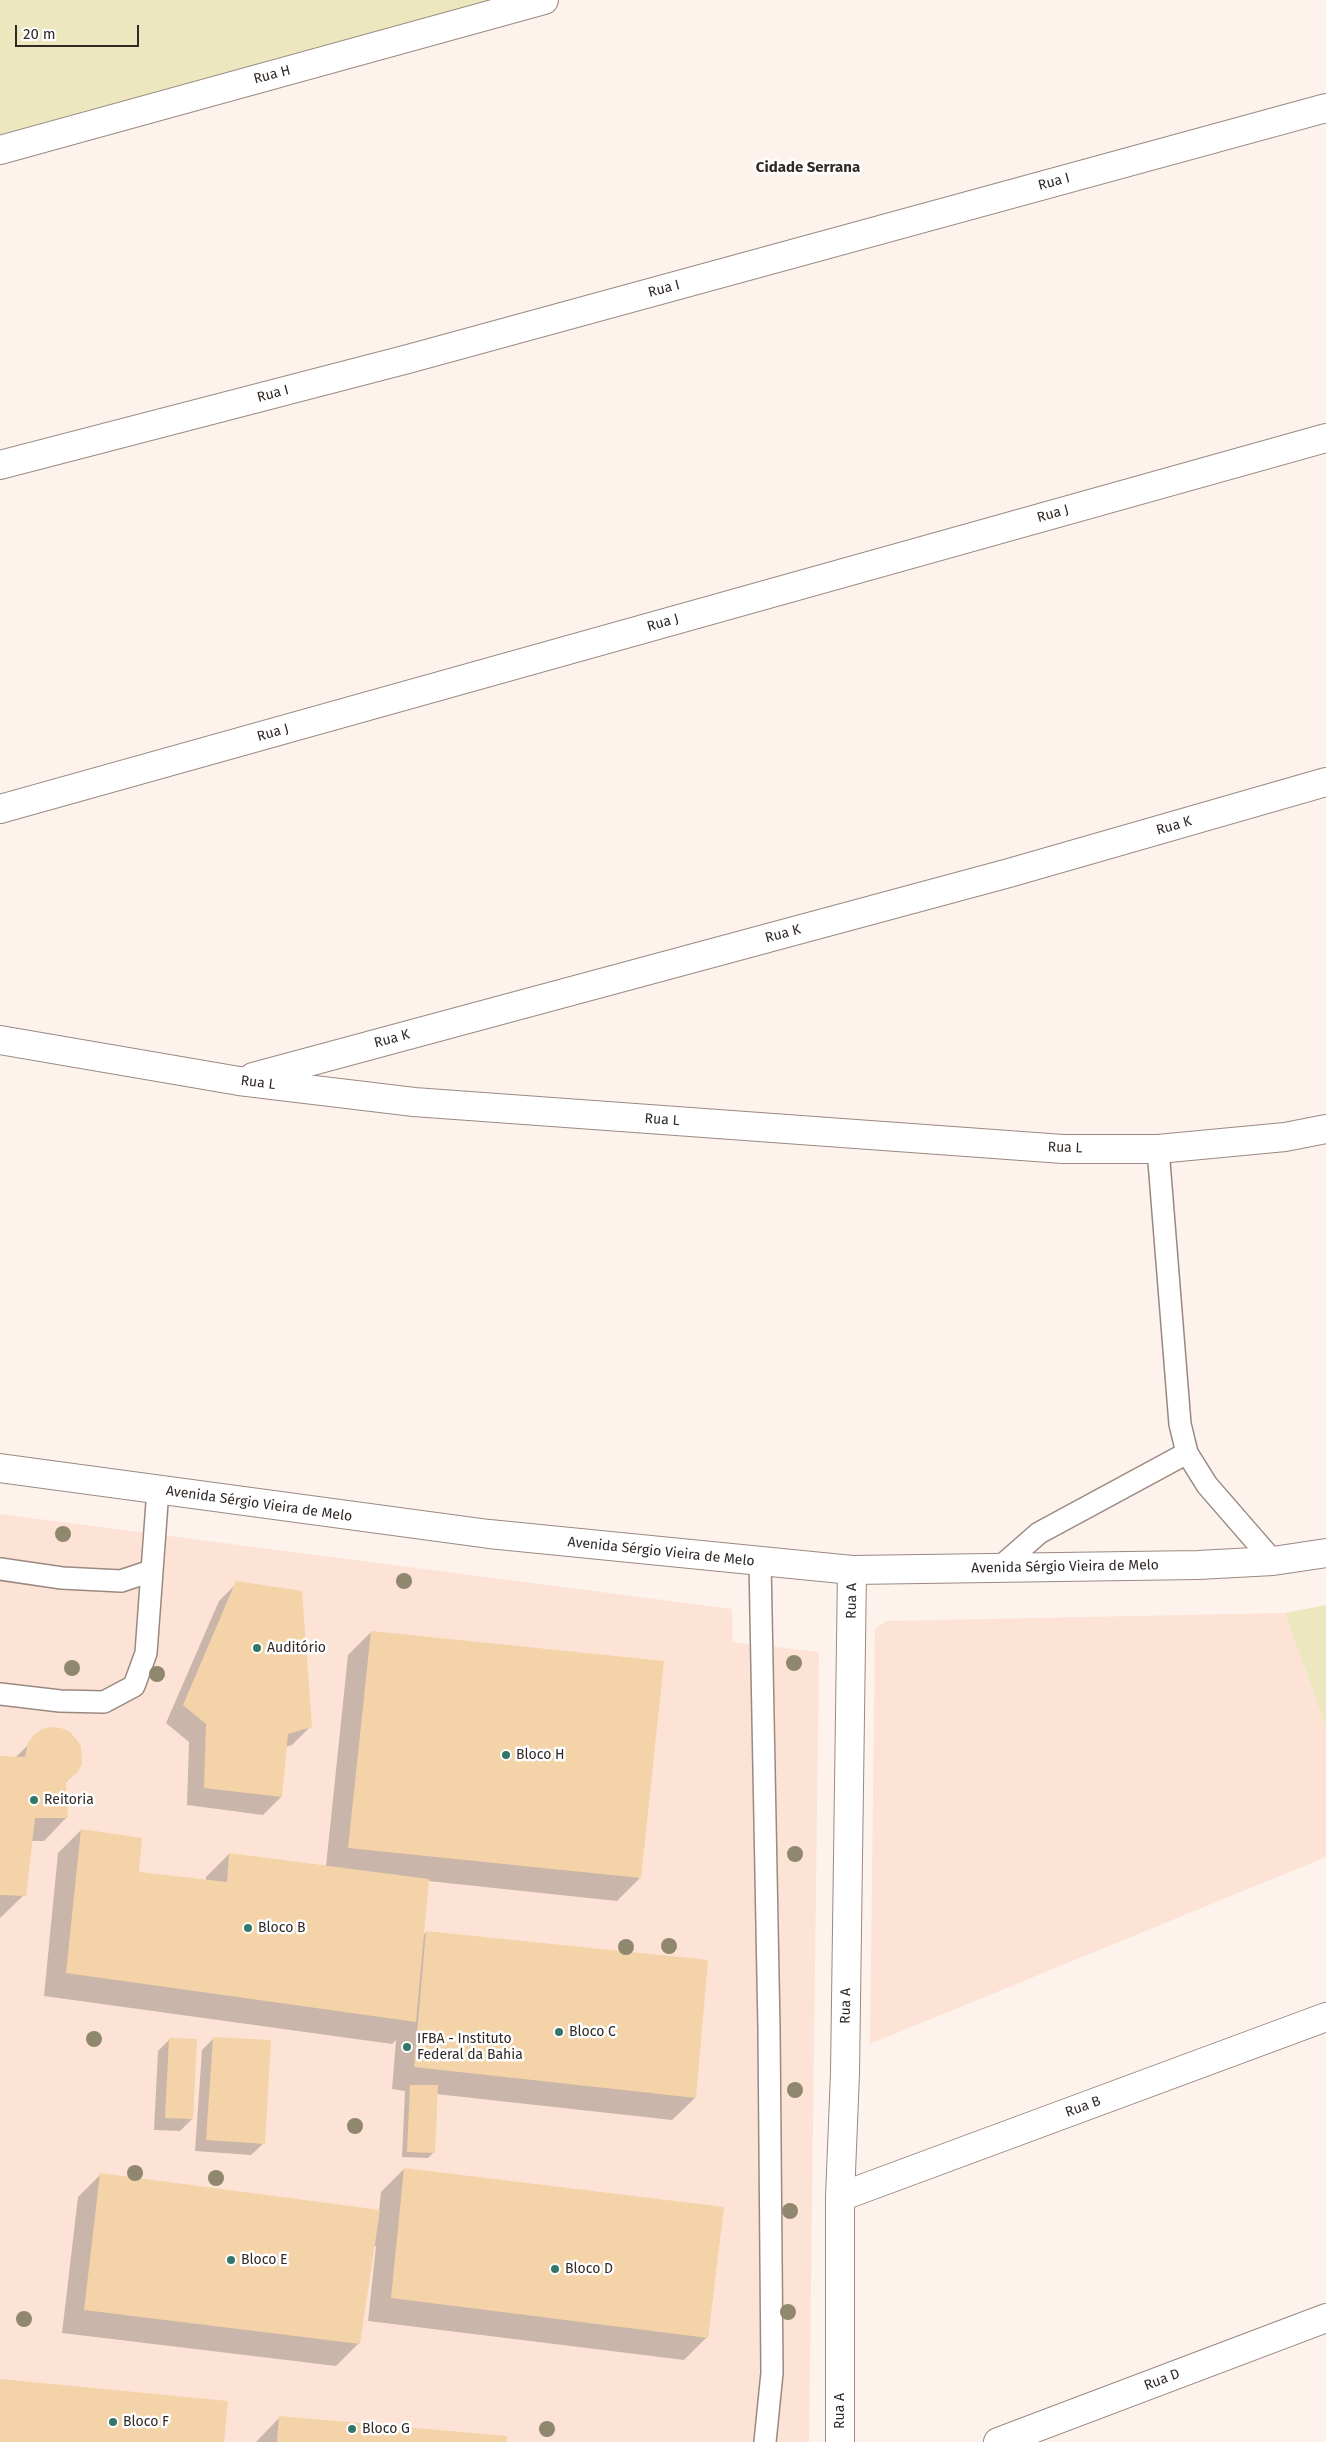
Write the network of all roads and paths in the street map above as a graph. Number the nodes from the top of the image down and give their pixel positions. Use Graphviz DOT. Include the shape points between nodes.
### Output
graph roads {
  1 [pos="544,0"];
  2 [pos="1326,108"];
  3 [pos="0,150"];
  4 [pos="1326,438"];
  5 [pos="0,465"];
  6 [pos="1326,782"];
  7 [pos="0,809"];
  8 [pos="0,1040"];
  9 [pos="240,1081"];
  10 [pos="1326,1129"];
  11 [pos="1158,1149"];
  12 [pos="1186,1453"];
  13 [pos="0,1468"];
  14 [pos="158,1489"];
  15 [pos="1326,1553"];
  16 [pos="760,1561"];
  17 [pos="1273,1561"];
  18 [pos="999,1568"];
  19 [pos="0,1569"];
  20 [pos="852,1570"];
  21 [pos="151,1571"];
  22 [pos="0,1694"];
  23 [pos="1326,2016"];
  24 [pos="840,2197"];
  25 [pos="1326,2318"];
  26 [pos="765,2442"];
  27 [pos="840,2442"];
  28 [pos="998,2442"];
  1 -- 3 [label="street, Rua H"];
  2 -- 5 [label="street, Rua I" via="408,359"];
  4 -- 7 [label="street, Rua J"];
  6 -- 9 [label="street, Rua K" via="1009,873"];
  8 -- 9 [label="street, Rua L"];
  9 -- 11 [label="street, Rua L" via="434,1103 1064,1149"];
  10 -- 11 [label="street, Rua L" via="1285,1138"];
  11 -- 12 [label="lane" via="1180,1424"];
  12 -- 17 [label="lane" via="1207,1485"];
  12 -- 18 [label="lane" via="1039,1533"];
  13 -- 14 [label="street, Avenida Sérgio Vieira de Melo"];
  14 -- 16 [label="street, Avenida Sérgio Vieira de Melo" via="489,1534"];
  14 -- 21 [label="lane"];
  15 -- 17 [label="street, Avenida Sérgio Vieira de Melo"];
  16 -- 20 [label="street, Avenida Sérgio Vieira de Melo"];
  16 -- 26 [label="lane" via="772,2373"];
  17 -- 18 [label="street, Avenida Sérgio Vieira de Melo" via="1149,1567"];
  18 -- 20 [label="street, Avenida Sérgio Vieira de Melo"];
  19 -- 21 [label="lane" via="62,1578 121,1581"];
  20 -- 24 [label="street, Rua A" via="845,2073"];
  21 -- 22 [label="lane" via="146,1653 134,1686 104,1702 60,1702"];
  23 -- 24 [label="street, Rua B"];
  24 -- 27 [label="street, Rua A"];
  25 -- 28 [label="street, Rua D"];
}
